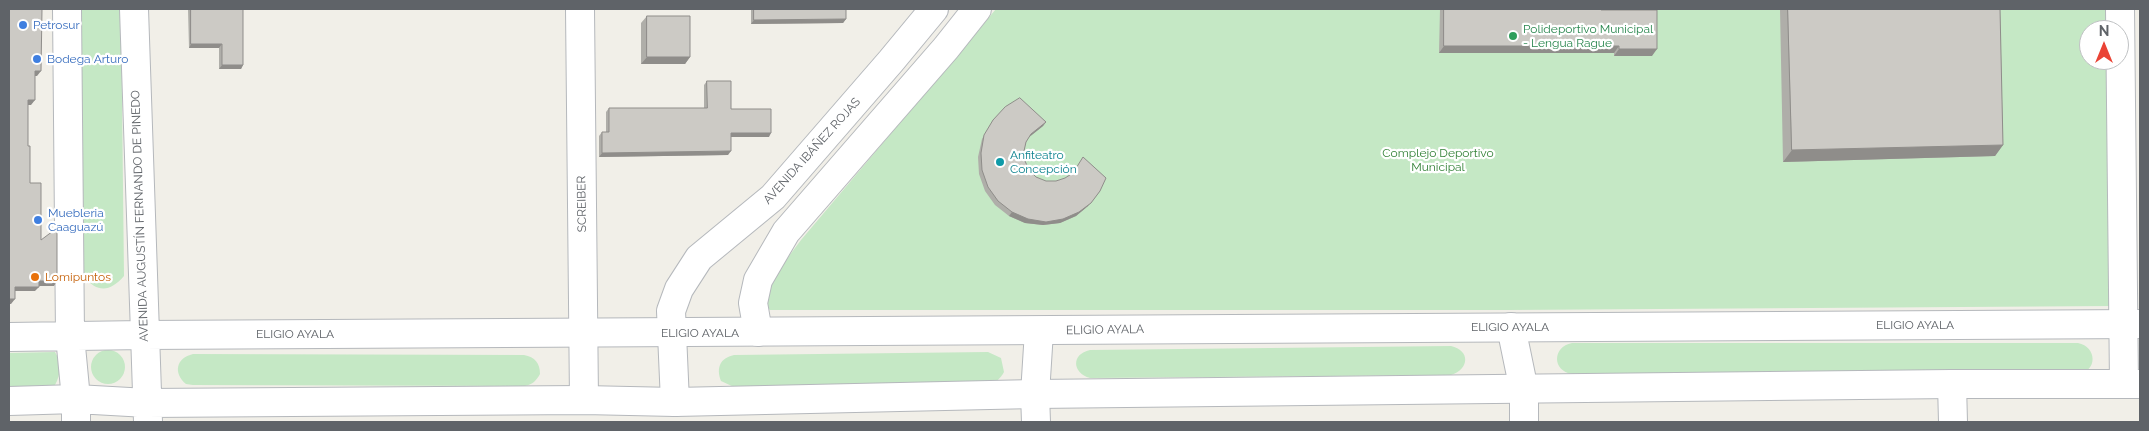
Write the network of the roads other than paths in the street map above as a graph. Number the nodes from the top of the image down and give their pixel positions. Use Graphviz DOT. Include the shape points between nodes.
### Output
graph roads {
  1 [pos="67,9"];
  2 [pos="134,9"];
  3 [pos="580,9"];
  4 [pos="934,9"];
  5 [pos="977,9"];
  6 [pos="2120,9"];
  7 [pos="2132,324"];
  8 [pos="1511,327"];
  9 [pos="1039,331"];
  10 [pos="758,332"];
  11 [pos="673,333"];
  12 [pos="584,334"];
  13 [pos="143,335"];
  14 [pos="70,336"];
  15 [pos="9,337"];
  16 [pos="1952,384"];
  17 [pos="2132,384"];
  18 [pos="1524,390"];
  19 [pos="1035,394"];
  20 [pos="584,400"];
  21 [pos="9,401"];
  22 [pos="675,402"];
  23 [pos="76,411"];
  24 [pos="148,412"];
  25 [pos="1036,422"];
  26 [pos="1524,422"];
  27 [pos="1953,422"];
  1 -- 14 [label="street"];
  2 -- 13 [label="street, AVENIDA AUGUSTÍN FERNANDO DE PINEDO"];
  3 -- 12 [label="street, SCREIBER"];
  4 -- 11 [label="street, AVENIDA IBÁÑEZ ROJAS" via="774,197 699,258 671,311"];
  5 -- 10 [label="street" via="786,232 758,280 752,303"];
  6 -- 7 [label="street"];
  7 -- 8 [label="street, ELIGIO AYALA"];
  7 -- 17 [label="street"];
  8 -- 9 [label="street, ELIGIO AYALA"];
  8 -- 18 [label="street"];
  9 -- 10 [label="street, ELIGIO AYALA"];
  9 -- 19 [label="street"];
  10 -- 11 [label="street, ELIGIO AYALA"];
  11 -- 12 [label="street, ELIGIO AYALA"];
  11 -- 22 [label="street, AVENIDA IBÁÑEZ ROJAS"];
  12 -- 13 [label="street, ELIGIO AYALA"];
  12 -- 20 [label="street, SCREIBER"];
  13 -- 14 [label="street, ELIGIO AYALA"];
  13 -- 24 [label="street, AVENIDA AUGUSTÍN FERNANDO DE PINEDO"];
  14 -- 15 [label="street, ELIGIO AYALA"];
  14 -- 23 [label="street"];
  16 -- 17 [label="street"];
  16 -- 18 [label="street"];
  16 -- 27 [label="street"];
  18 -- 19 [label="street"];
  18 -- 26 [label="street"];
  19 -- 22 [label="street"];
  19 -- 25 [label="street"];
  20 -- 22 [label="street"];
  20 -- 24 [label="street"];
  21 -- 23 [label="street"];
  23 -- 24 [label="street"];
}
